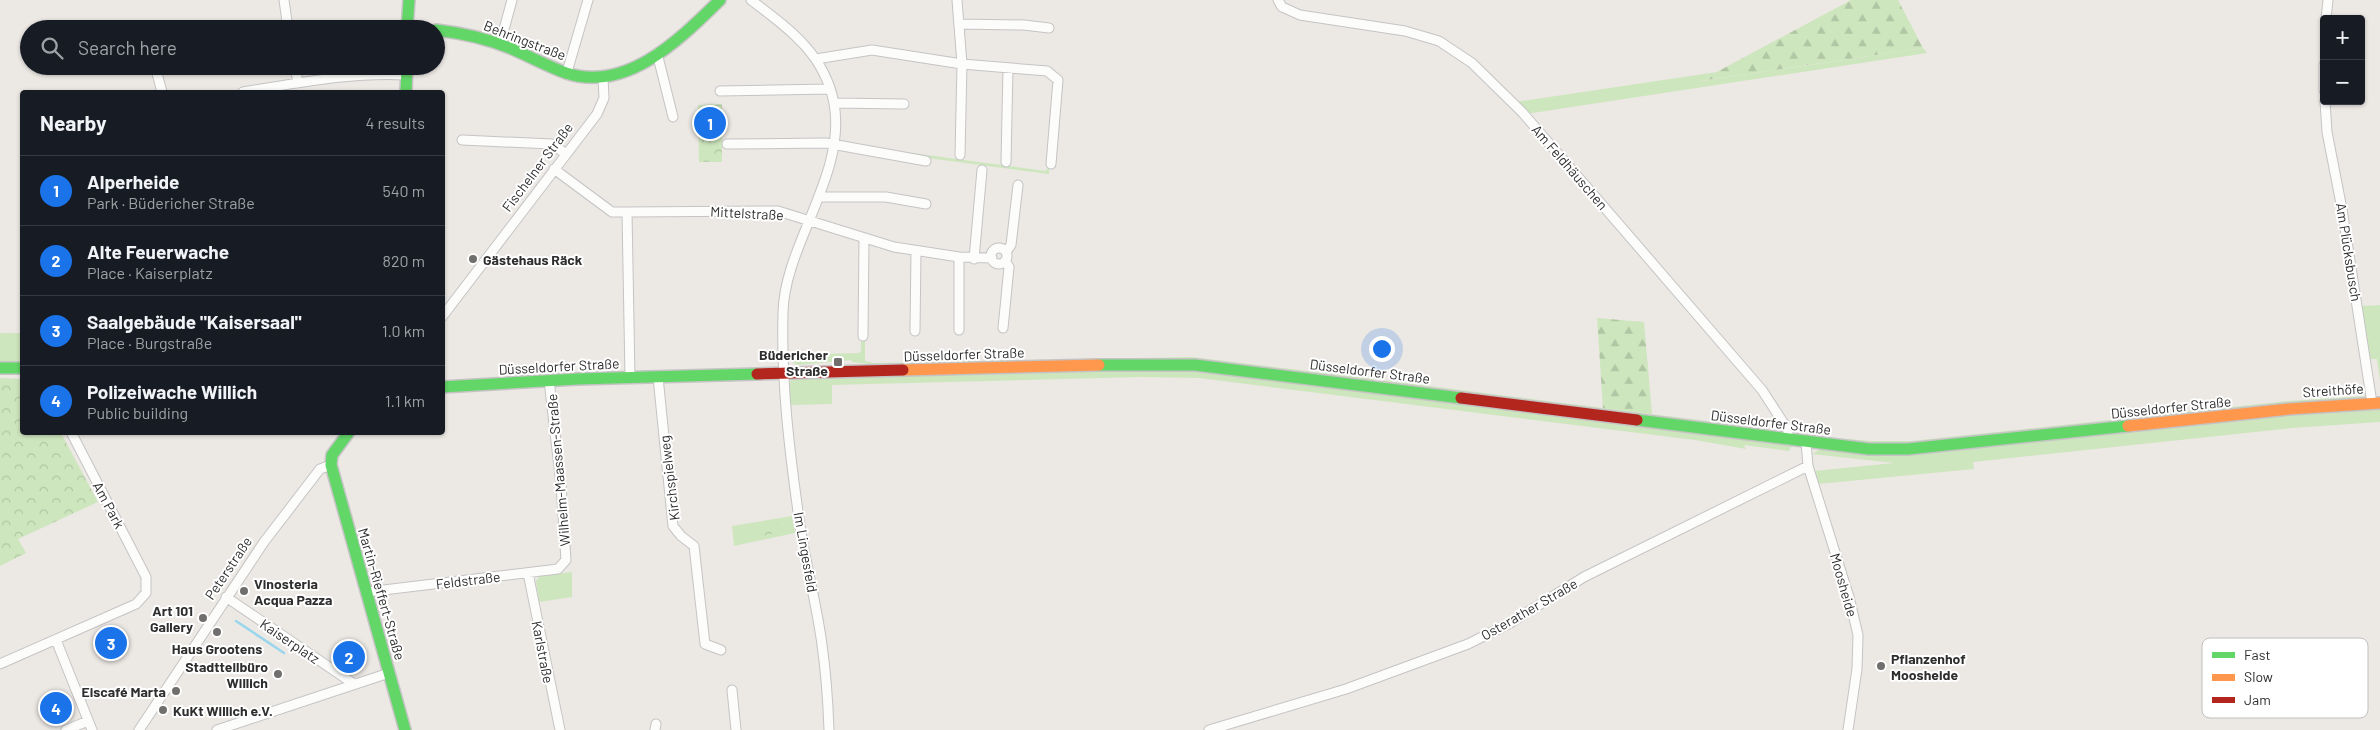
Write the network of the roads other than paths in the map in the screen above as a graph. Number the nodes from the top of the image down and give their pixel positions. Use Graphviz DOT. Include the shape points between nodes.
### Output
graph roads {
  1 [pos="284,0"];
  2 [pos="409,0"];
  3 [pos="512,0"];
  4 [pos="588,0"];
  5 [pos="720,0"];
  6 [pos="751,0"];
  7 [pos="957,0"];
  8 [pos="1278,0"];
  9 [pos="2328,0"];
  10 [pos="2326,15"];
  11 [pos="287,20"];
  12 [pos="408,20"];
  13 [pos="960,24"];
  14 [pos="1049,28"];
  15 [pos="445,31"];
  16 [pos="500,44"];
  17 [pos="657,53"];
  18 [pos="816,59"];
  19 [pos="962,64"];
  20 [pos="1008,68"];
  21 [pos="567,72"];
  22 [pos="157,75"];
  23 [pos="297,75"];
  24 [pos="355,75"];
  25 [pos="406,75"];
  26 [pos="603,78"];
  27 [pos="298,82"];
  28 [pos="829,89"];
  29 [pos="161,90"];
  30 [pos="255,90"];
  31 [pos="406,90"];
  32 [pos="720,90"];
  33 [pos="834,103"];
  34 [pos="904,104"];
  35 [pos="2324,105"];
  36 [pos="673,117"];
  37 [pos="462,140"];
  38 [pos="726,144"];
  39 [pos="834,146"];
  40 [pos="566,154"];
  41 [pos="960,155"];
  42 [pos="926,161"];
  43 [pos="1006,162"];
  44 [pos="1051,164"];
  45 [pos="554,170"];
  46 [pos="982,170"];
  47 [pos="1018,185"];
  48 [pos="819,197"];
  49 [pos="926,204"];
  50 [pos="627,212"];
  51 [pos="810,220"];
  52 [pos="864,239"];
  53 [pos="916,251"];
  54 [pos="1006,256"];
  55 [pos="959,257"];
  56 [pos="992,258"];
  57 [pos="974,259"];
  58 [pos="445,313"];
  59 [pos="1003,328"];
  60 [pos="959,330"];
  61 [pos="915,331"];
  62 [pos="864,336"];
  63 [pos="0,368"];
  64 [pos="20,368"];
  65 [pos="782,374"];
  66 [pos="658,377"];
  67 [pos="630,378"];
  68 [pos="549,380"];
  69 [pos="445,387"];
  70 [pos="2376,403"];
  71 [pos="2289,409"];
  72 [pos="73,435"];
  73 [pos="347,435"];
  74 [pos="1788,440"];
  75 [pos="1806,442"];
  76 [pos="331,465"];
  77 [pos="1808,466"];
  78 [pos="566,560"];
  79 [pos="528,573"];
  80 [pos="367,592"];
  81 [pos="226,597"];
  82 [pos="56,640"];
  83 [pos="720,650"];
  84 [pos="0,664"];
  85 [pos="389,673"];
  86 [pos="354,684"];
  87 [pos="732,690"];
  88 [pos="90,726"];
  89 [pos="66,730"];
  90 [pos="139,730"];
  91 [pos="217,730"];
  92 [pos="405,730"];
  93 [pos="560,730"];
  94 [pos="736,730"];
  95 [pos="829,730"];
  96 [pos="1209,730"];
  97 [pos="1848,730"];
  1 -- 11 [label="street"];
  2 -- 12 [label="main road"];
  3 -- 16 [label="street"];
  4 -- 21 [label="street"];
  5 -- 17 [label="main road"];
  6 -- 18 [label="street" via="791,30"];
  7 -- 13 [label="street"];
  8 -- 74 [label="street, Am Feldhäuschen" via="1282,7 1300,15 1405,31 1439,41 1472,63 1522,112 1762,390 1788,430"];
  9 -- 10 [label="street"];
  13 -- 14 [label="street" via="1019,24"];
  13 -- 19 [label="street"];
  15 -- 16 [label="main road, Behringstraße" via="463,32"];
  16 -- 21 [label="main road, Behringstraße"];
  17 -- 26 [label="main road" via="634,69"];
  17 -- 36 [label="street"];
  18 -- 19 [label="street" via="872,50"];
  18 -- 28 [label="street"];
  19 -- 20 [label="street"];
  19 -- 41 [label="street"];
  20 -- 43 [label="street"];
  20 -- 44 [label="street" via="1047,71 1058,80"];
  21 -- 26 [label="main road, Behringstraße" via="587,78"];
  22 -- 29 [label="street"];
  23 -- 27 [label="street"];
  24 -- 27 [label="street"];
  25 -- 31 [label="main road"];
  26 -- 40 [label="street, Fischelner Straße" via="604,98"];
  27 -- 30 [label="street"];
  28 -- 32 [label="street"];
  28 -- 33 [label="street"];
  33 -- 34 [label="street"];
  33 -- 39 [label="street"];
  35 -- 70 [label="street, Am Plücksbusch"];
  37 -- 40 [label="street" via="552,144"];
  38 -- 39 [label="street"];
  39 -- 42 [label="street"];
  39 -- 48 [label="street"];
  40 -- 45 [label="street, Fischelner Straße"];
  45 -- 50 [label="street, Mittelstraße" via="612,212"];
  45 -- 58 [label="street, Fischelner Straße"];
  46 -- 57 [label="street"];
  47 -- 54 [label="street" via="1011,245"];
  48 -- 49 [label="street" via="886,197"];
  48 -- 51 [label="street"];
  50 -- 51 [label="street, Mittelstraße" via="778,212"];
  50 -- 67 [label="street"];
  51 -- 52 [label="street, Mittelstraße"];
  51 -- 65 [label="street" via="790,275 783,310"];
  52 -- 53 [label="street, Mittelstraße"];
  52 -- 62 [label="street"];
  53 -- 55 [label="street, Mittelstraße"];
  53 -- 61 [label="street"];
  54 -- 56 [label="street, Mittelstraße" via="999,263"];
  54 -- 56 [label="street, Mittelstraße" via="1002,248 995,249"];
  54 -- 59 [label="street" via="1009,267"];
  55 -- 57 [label="street, Mittelstraße"];
  55 -- 60 [label="street"];
  56 -- 57 [label="street, Mittelstraße"];
  63 -- 64 [label="main road"];
  65 -- 66 [label="main road, Düsseldorfer Straße"];
  65 -- 74 [label="main road, Düsseldorfer Straße" via="1124,364 1195,365"];
  65 -- 95 [label="street, Im Lingesfeld" via="801,528 822,644"];
  66 -- 67 [label="main road, Düsseldorfer Straße"];
  66 -- 83 [label="street, Kirchspielweg" via="674,526 694,546 705,644"];
  67 -- 68 [label="main road, Düsseldorfer Straße"];
  68 -- 69 [label="main road, Düsseldorfer Straße"];
  68 -- 78 [label="street, Wilhelm-Maassen-Straße"];
  70 -- 71 [label="main road, Streithöfe"];
  71 -- 75 [label="main road, Düsseldorfer Straße" via="1908,449 1869,449"];
  72 -- 82 [label="street, Am Park" via="146,577 146,593 136,604"];
  73 -- 76 [label="main road, Peterstraße" via="332,455"];
  74 -- 75 [label="main road, Düsseldorfer Straße"];
  75 -- 77 [label="street, Moosheide"];
  76 -- 80 [label="main road, Martin-Rieffert-Straße"];
  76 -- 81 [label="street, Peterstraße" via="320,470 305,487"];
  77 -- 96 [label="street, Osterather Straße" via="1589,574 1468,644 1337,692"];
  77 -- 97 [label="street, Moosheide" via="1850,597 1858,635 1857,669"];
  78 -- 79 [label="street, Feldstraße" via="558,569"];
  79 -- 80 [label="street, Feldstraße"];
  79 -- 93 [label="street, Karlstraße"];
  80 -- 85 [label="main road, Martin-Rieffert-Straße"];
  81 -- 86 [label="street, Kaiserplatz"];
  81 -- 90 [label="street, Peterstraße"];
  82 -- 84 [label="street"];
  82 -- 88 [label="street"];
  85 -- 86 [label="street"];
  85 -- 92 [label="main road, Martin-Rieffert-Straße"];
  86 -- 91 [label="street"];
  87 -- 94 [label="street"];
  88 -- 89 [label="street"];
}
